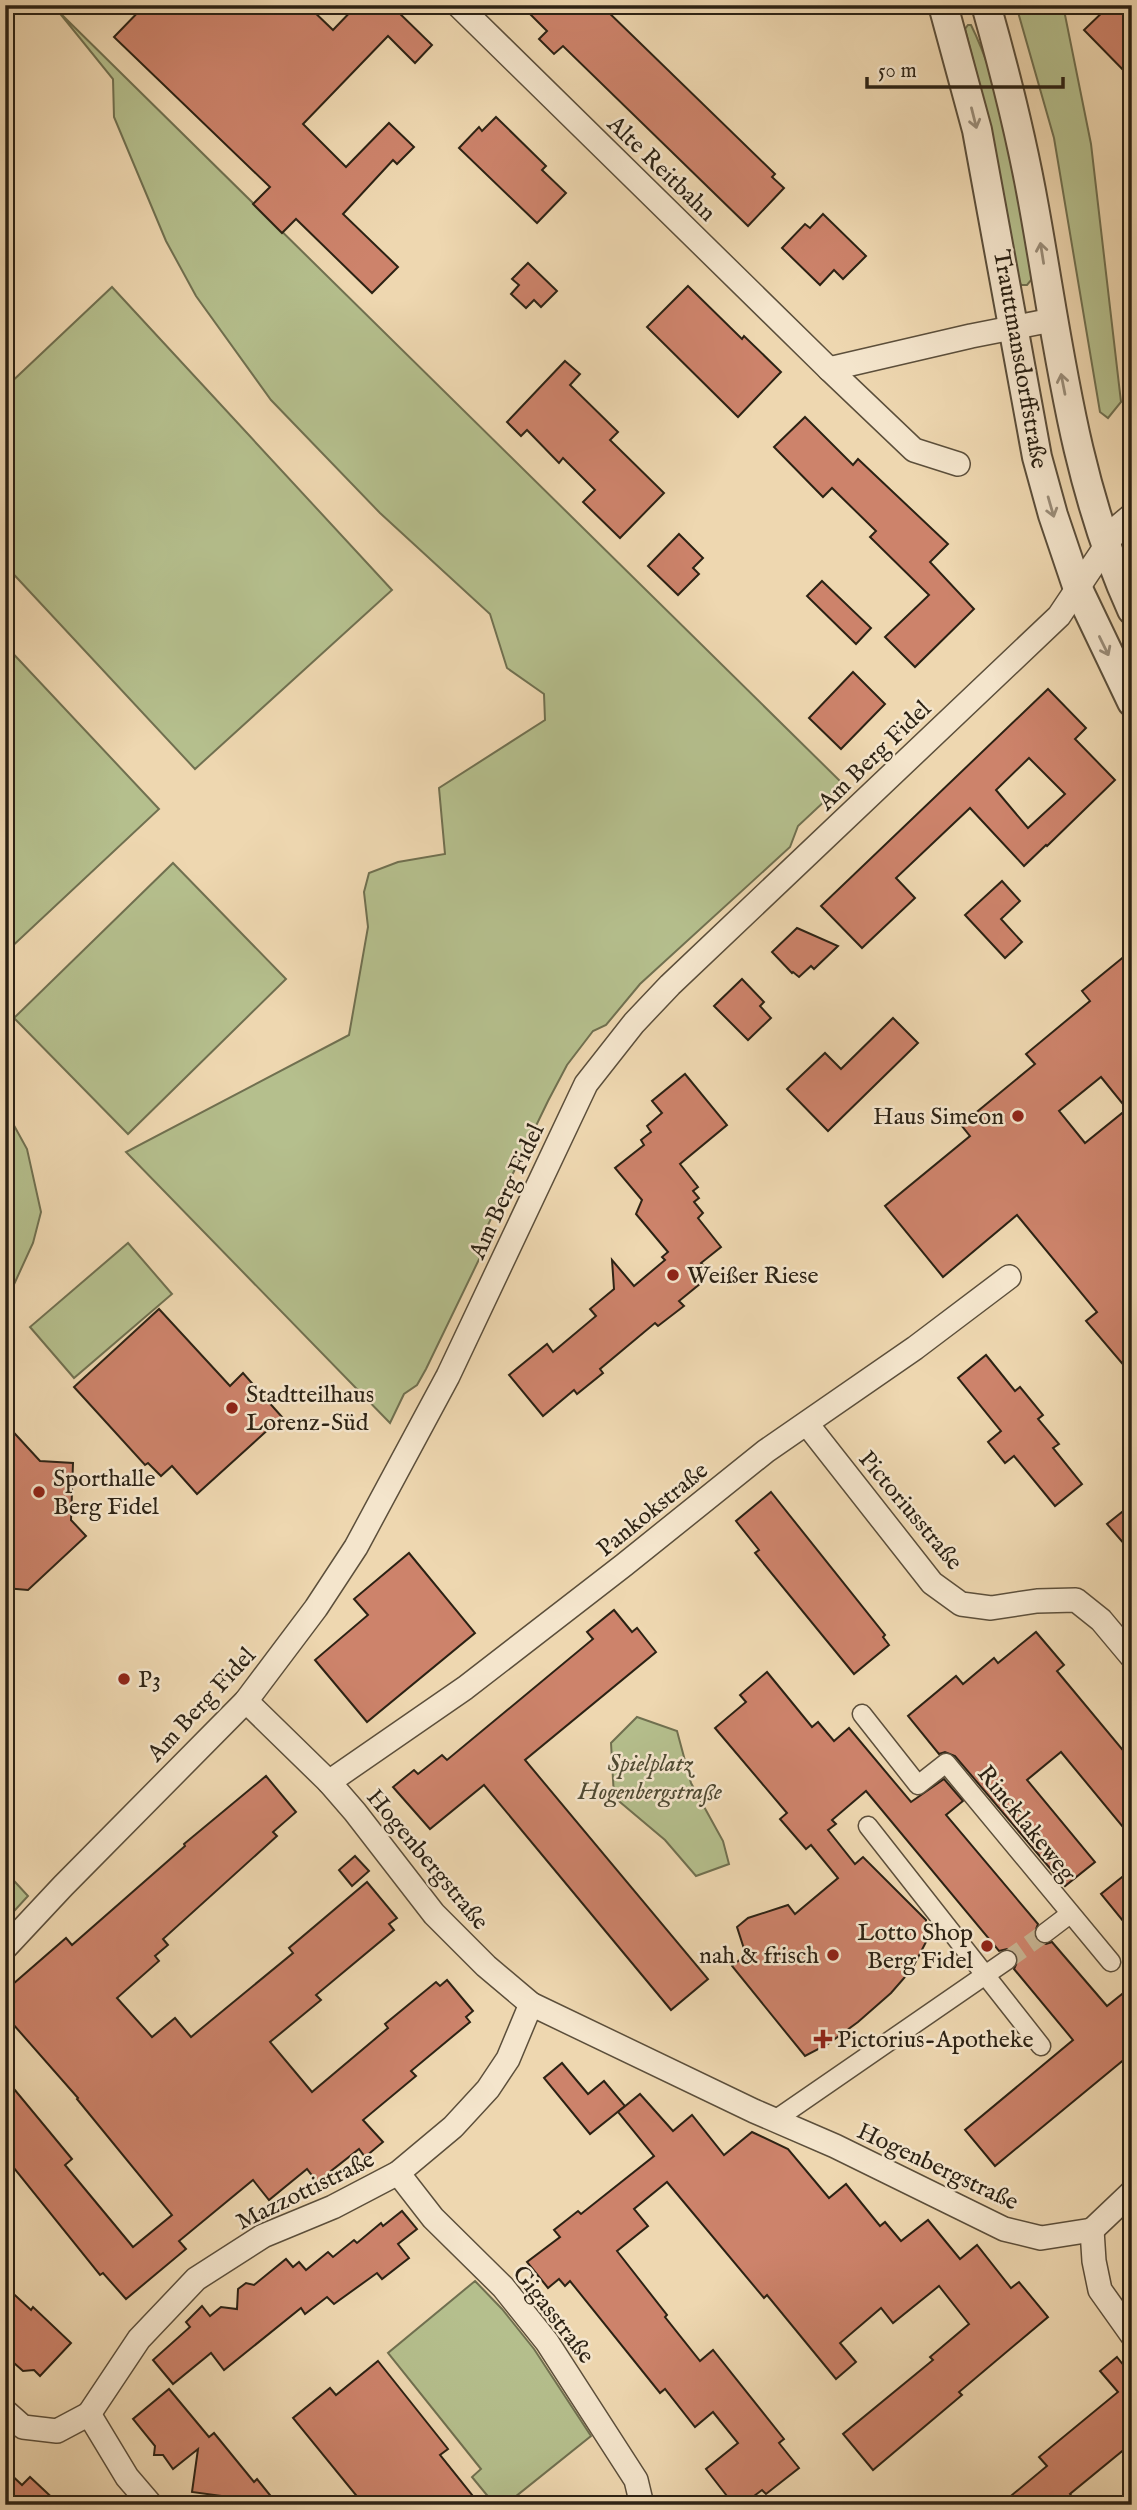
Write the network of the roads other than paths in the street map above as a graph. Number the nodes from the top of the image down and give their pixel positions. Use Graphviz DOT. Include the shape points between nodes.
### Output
graph roads {
  1 [pos="458,5"];
  2 [pos="943,5"];
  3 [pos="986,5"];
  4 [pos="1052,320"];
  5 [pos="1013,328"];
  6 [pos="829,369"];
  7 [pos="958,464"];
  8 [pos="1132,515"];
  9 [pos="1107,546"];
  10 [pos="1078,589"];
  11 [pos="1132,610"];
  12 [pos="1132,702"];
  13 [pos="1009,1277"];
  14 [pos="807,1424"];
  15 [pos="1132,1657"];
  16 [pos="246,1701"];
  17 [pos="862,1714"];
  18 [pos="329,1782"];
  19 [pos="868,1826"];
  20 [pos="1070,1914"];
  21 [pos="1045,1933"];
  22 [pos="5,1948"];
  23 [pos="1006,1960"];
  24 [pos="1111,1962"];
  25 [pos="985,1974"];
  26 [pos="531,2004"];
  27 [pos="1041,2046"];
  28 [pos="775,2120"];
  29 [pos="398,2173"];
  30 [pos="1132,2192"];
  31 [pos="1092,2230"];
  32 [pos="1132,2335"];
  33 [pos="5,2411"];
  34 [pos="89,2414"];
  35 [pos="151,2505"];
  36 [pos="642,2505"];
  1 -- 6 [label="street, Alte Reitbahn"];
  2 -- 5 [label="street, Trauttmansdorffstraße, one-way" via="977,130"];
  4 -- 3 [label="street, Trauttmansdorffstraße, one-way" via="1022,141"];
  4 -- 5 [label="street"];
  9 -- 4 [label="street, Trauttmansdorffstraße, one-way" via="1077,446"];
  5 -- 6 [label="street"];
  5 -- 10 [label="street, Trauttmansdorffstraße, one-way" via="1037,457"];
  6 -- 7 [label="street, Alte Reitbahn" via="914,450"];
  8 -- 9 [label="street, Am Berg Fidel"];
  9 -- 10 [label="street, Am Berg Fidel"];
  9 -- 11 [label="street, Trauttmansdorffstraße"];
  10 -- 12 [label="street, Trauttmansdorffstraße, one-way"];
  10 -- 16 [label="street, Am Berg Fidel" via="1059,616 670,985 586,1084 448,1376 356,1547"];
  13 -- 14 [label="street, Pankokstraße"];
  14 -- 15 [label="street, Pictoriusstraße" via="932,1583 961,1604 991,1608 1076,1600 1101,1619"];
  14 -- 18 [label="street, Pankokstraße" via="766,1451 465,1688"];
  16 -- 18 [label="street, Hogenbergstraße"];
  16 -- 22 [label="street, Am Berg Fidel"];
  17 -- 20 [label="street, Rincklakeweg" via="918,1785 946,1763"];
  18 -- 26 [label="street, Hogenbergstraße" via="435,1914"];
  19 -- 25 [label="street"];
  20 -- 21 [label="street, Rincklakeweg"];
  20 -- 24 [label="street, Rincklakeweg"];
  23 -- 25 [label="street"];
  25 -- 27 [label="street"];
  25 -- 28 [label="street"];
  26 -- 28 [label="street, Hogenbergstraße"];
  26 -- 29 [label="street, Mazzottistraße" via="508,2059 488,2090"];
  28 -- 31 [label="street, Hogenbergstraße" via="1004,2229 1041,2238"];
  29 -- 34 [label="street, Mazzottistraße" via="263,2236 196,2278 139,2339"];
  29 -- 36 [label="street, Gigasstraße" via="433,2218 503,2287 547,2342 636,2480"];
  30 -- 31 [label="street"];
  31 -- 32 [label="street" via="1100,2290"];
  33 -- 34 [label="street" via="23,2427 57,2431"];
  34 -- 35 [label="street" via="127,2477"];
}
